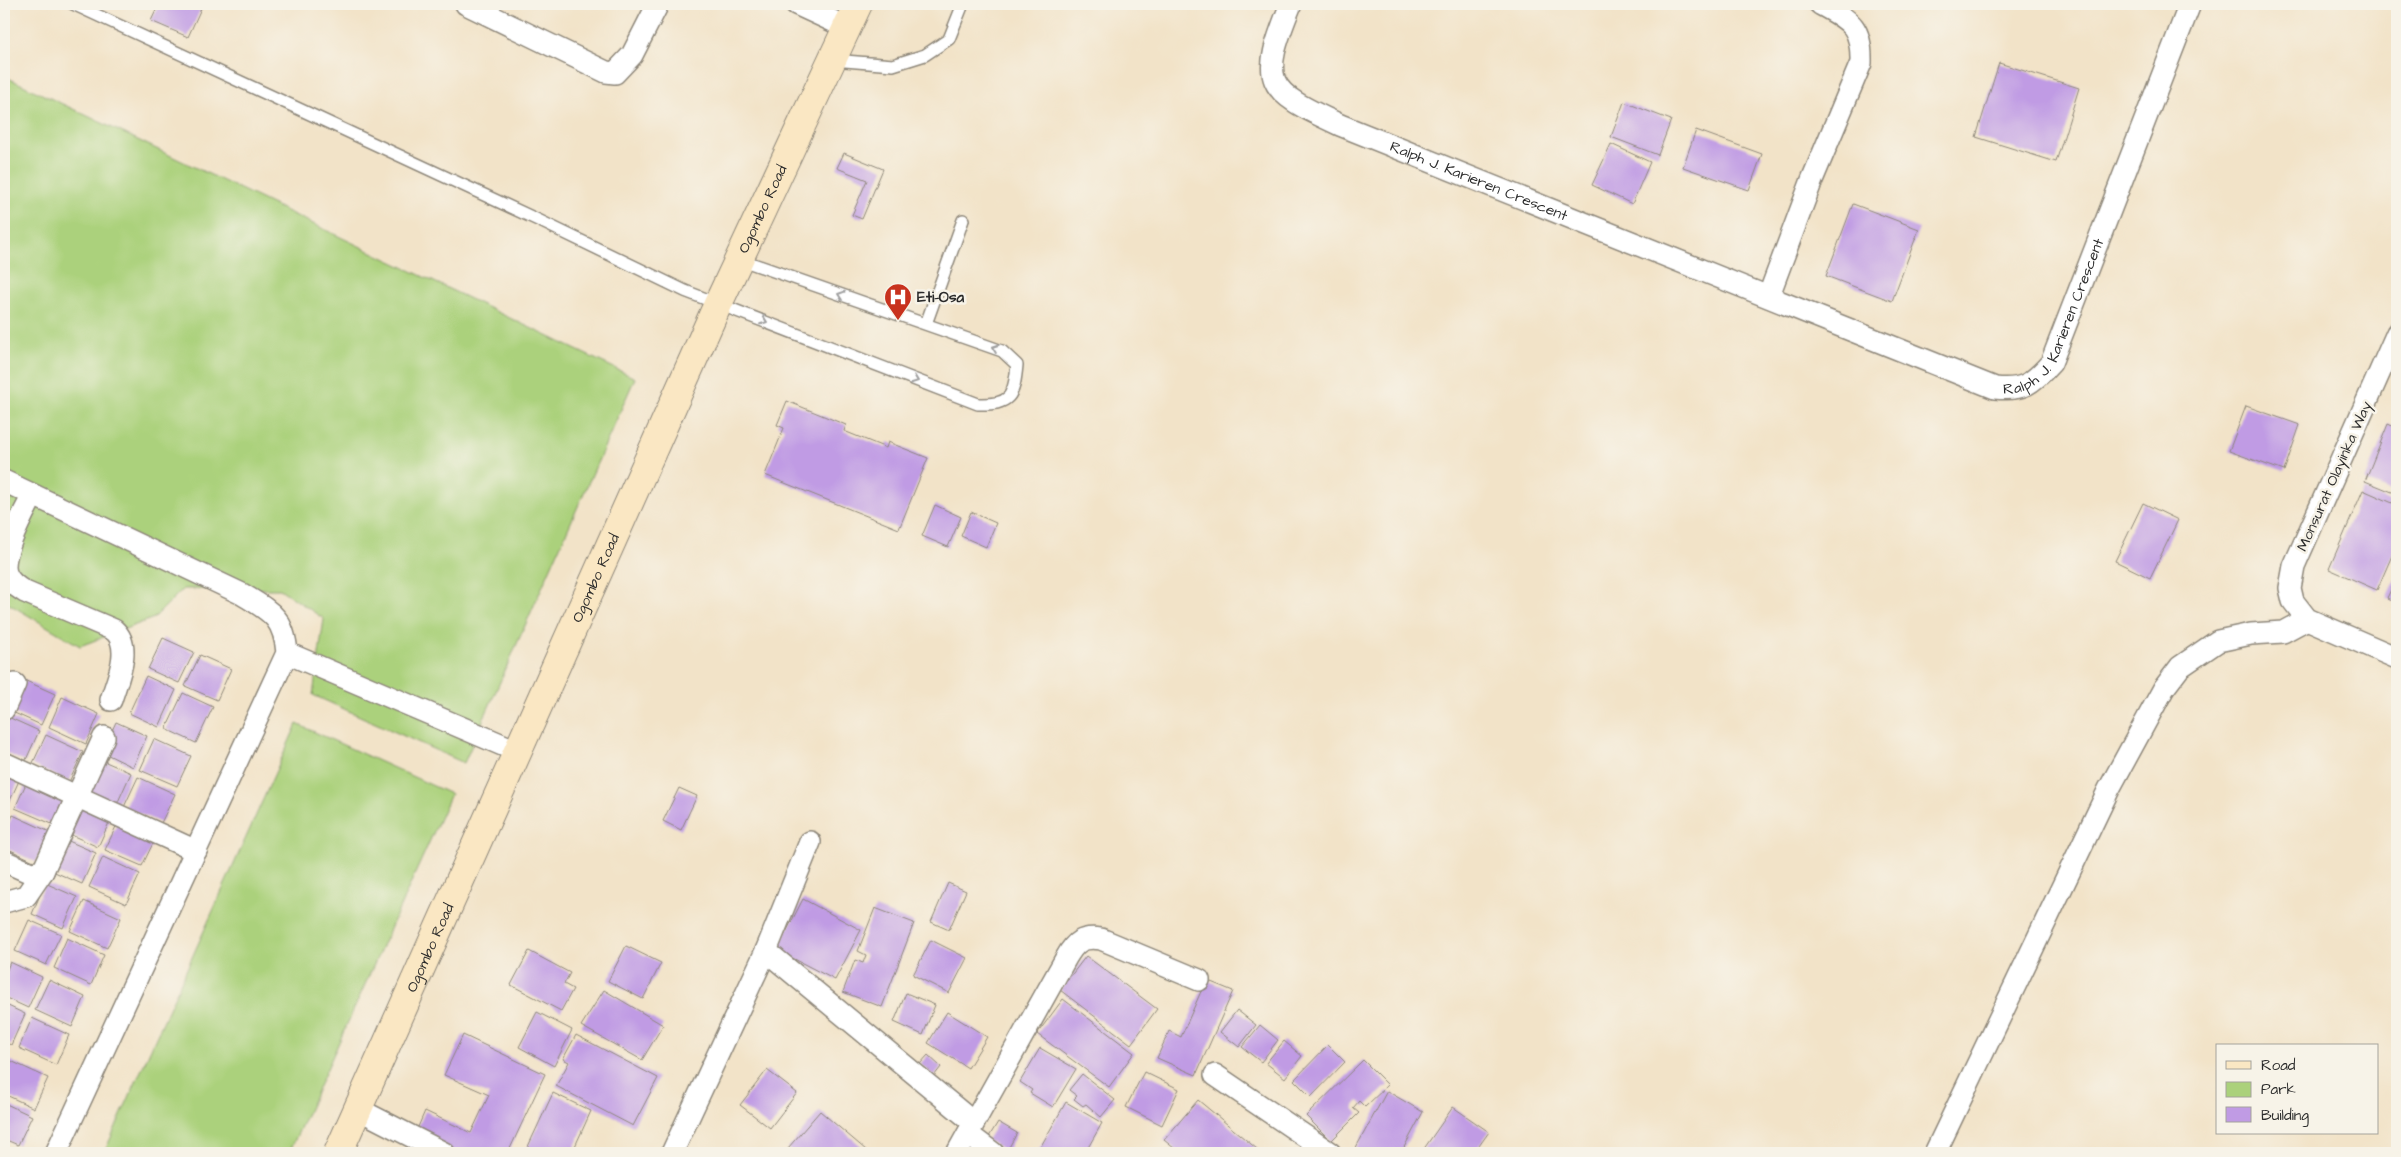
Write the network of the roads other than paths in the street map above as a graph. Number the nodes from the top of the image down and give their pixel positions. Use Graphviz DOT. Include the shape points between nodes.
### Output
graph roads {
  1 [pos="74,4"];
  2 [pos="466,4"];
  3 [pos="658,4"];
  4 [pos="796,4"];
  5 [pos="963,4"];
  6 [pos="1291,4"];
  7 [pos="1820,4"];
  8 [pos="2190,4"];
  9 [pos="853,16"];
  10 [pos="833,60"];
  11 [pos="963,220"];
  12 [pos="739,259"];
  13 [pos="1769,296"];
  14 [pos="718,304"];
  15 [pos="926,324"];
  16 [pos="2397,333"];
  17 [pos="4,482"];
  18 [pos="33,495"];
  19 [pos="2307,620"];
  20 [pos="287,653"];
  21 [pos="2397,658"];
  22 [pos="15,684"];
  23 [pos="111,700"];
  24 [pos="4,709"];
  25 [pos="104,737"];
  26 [pos="519,752"];
  27 [pos="4,763"];
  28 [pos="78,797"];
  29 [pos="810,842"];
  30 [pos="196,851"];
  31 [pos="4,861"];
  32 [pos="43,871"];
  33 [pos="4,902"];
  34 [pos="766,951"];
  35 [pos="1199,980"];
  36 [pos="1215,1075"];
  37 [pos="358,1109"];
  38 [pos="971,1129"];
  39 [pos="56,1153"];
  40 [pos="338,1153"];
  41 [pos="444,1153"];
  42 [pos="672,1153"];
  43 [pos="957,1153"];
  44 [pos="993,1153"];
  45 [pos="1330,1153"];
  46 [pos="1935,1153"];
  1 -- 14 [label="lane"];
  2 -- 3 [label="street" via="606,72 615,73 632,55"];
  4 -- 9 [label="street"];
  5 -- 10 [label="lane" via="949,39 925,55 893,65"];
  6 -- 13 [label="street, Ralph J. Karieren Crescent" via="1271,62 1277,86 1290,100 1340,125"];
  7 -- 13 [label="street" via="1841,15 1856,29 1862,45 1861,63 1812,180"];
  8 -- 13 [label="street, Ralph J. Karieren Crescent" via="2051,363 2032,382 2012,389 1995,388"];
  9 -- 10 [label="main road, Ogombo Road"];
  10 -- 12 [label="main road, Ogombo Road"];
  11 -- 15 [label="lane"];
  12 -- 14 [label="main road, Ogombo Road"];
  15 -- 12 [label="lane, one-way"];
  14 -- 15 [label="lane, one-way" via="978,404 998,404 1007,399 1015,382 1017,366 1002,351"];
  14 -- 26 [label="main road, Ogombo Road"];
  16 -- 19 [label="street, Monsurat Olayinka Way" via="2294,566 2290,588 2293,601"];
  17 -- 18 [label="street"];
  18 -- 20 [label="street" via="264,607 280,623"];
  18 -- 23 [label="street" via="8,546 4,560 6,574 25,592 120,635 122,658"];
  19 -- 21 [label="street"];
  19 -- 46 [label="street" via="2283,632 2218,641 2180,667 2164,688 2109,789"];
  20 -- 26 [label="street"];
  20 -- 30 [label="street"];
  22 -- 24 [label="street"];
  25 -- 28 [label="street"];
  26 -- 37 [label="main road, Ogombo Road"];
  27 -- 28 [label="street"];
  28 -- 30 [label="street"];
  28 -- 32 [label="street"];
  29 -- 34 [label="street"];
  30 -- 39 [label="street"];
  31 -- 32 [label="street" via="31,873"];
  32 -- 33 [label="street" via="26,896"];
  34 -- 38 [label="street"];
  34 -- 42 [label="street"];
  35 -- 38 [label="street" via="1101,939 1091,937 1078,941"];
  36 -- 45 [label="street"];
  37 -- 40 [label="main road, Ogombo Road"];
  37 -- 41 [label="street"];
  38 -- 43 [label="street"];
  38 -- 44 [label="street"];
}
